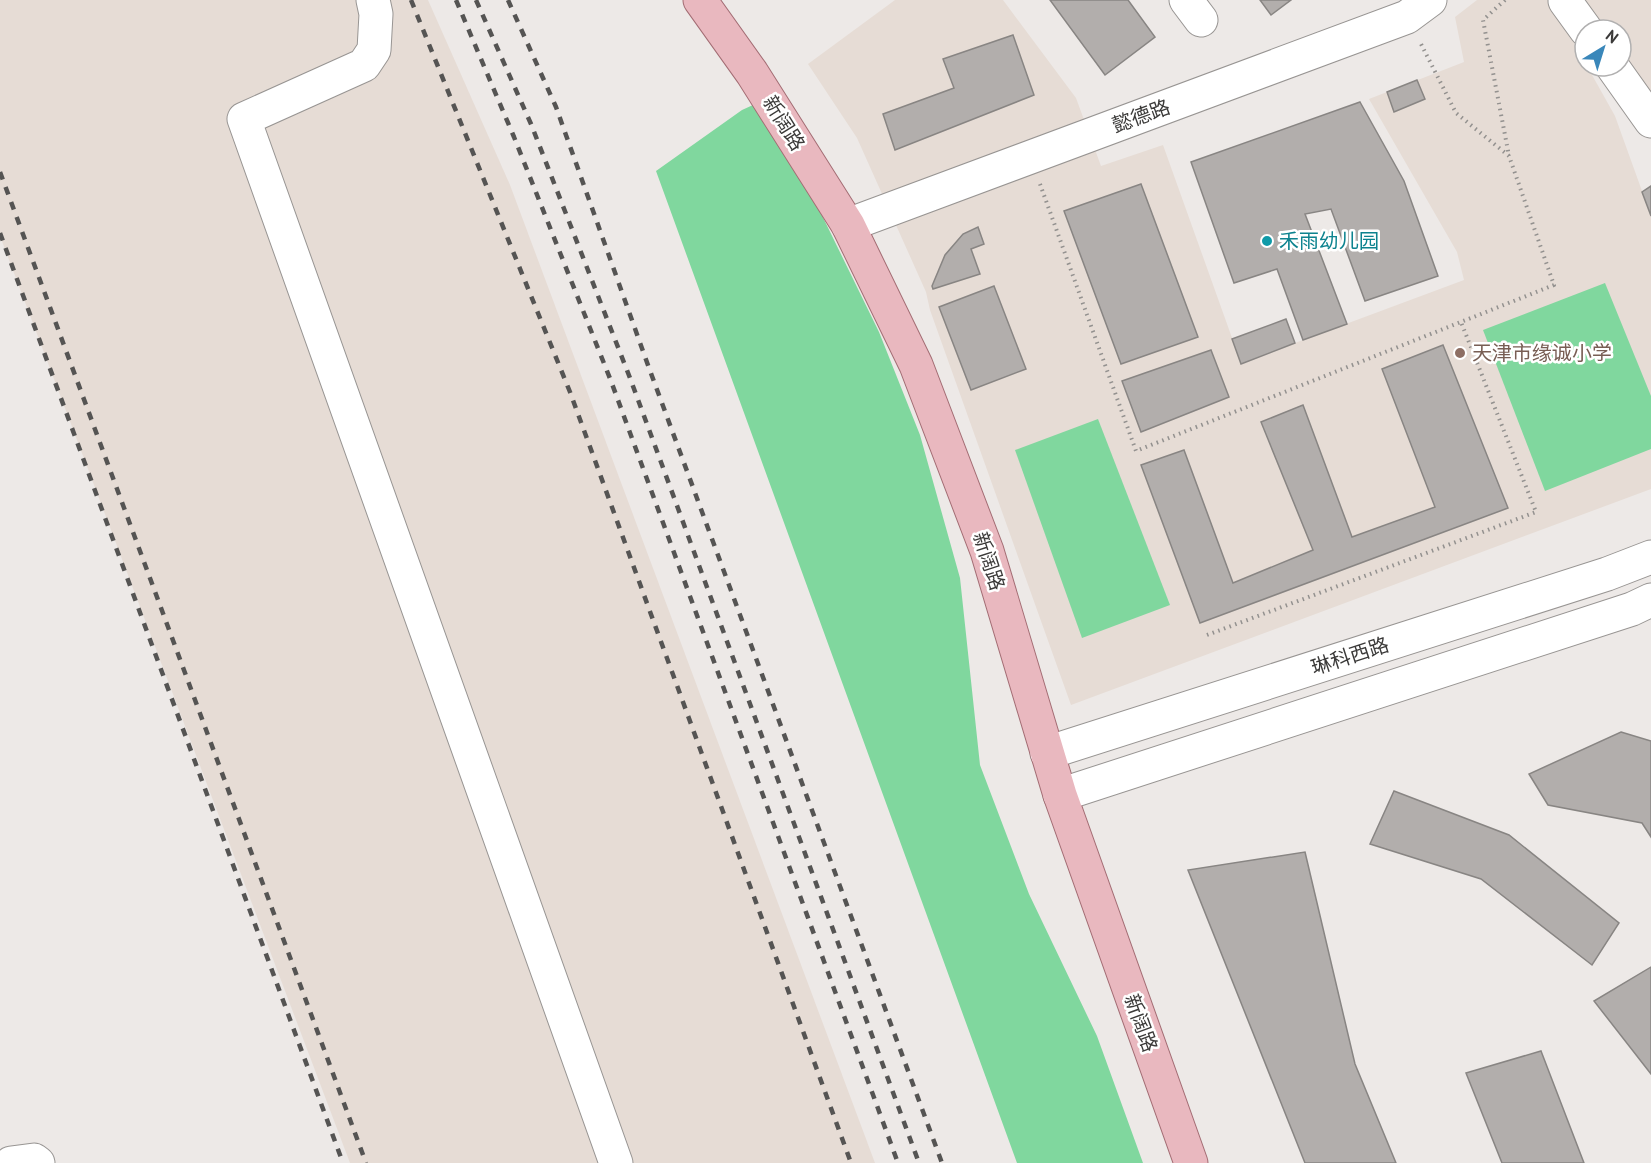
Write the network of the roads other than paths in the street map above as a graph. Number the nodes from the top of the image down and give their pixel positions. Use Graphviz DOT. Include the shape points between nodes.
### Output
graph roads {
  1 [pos="373,0"];
  2 [pos="700,0"];
  3 [pos="1566,1"];
  4 [pos="1419,9"];
  5 [pos="1578,18"];
  6 [pos="1621,78"];
  7 [pos="1651,121"];
  8 [pos="848,225"];
  9 [pos="1651,557"];
  10 [pos="1651,600"];
  11 [pos="1047,753"];
  12 [pos="1060,795"];
  13 [pos="11,1163"];
  14 [pos="38,1163"];
  15 [pos="616,1163"];
  16 [pos="1191,1163"];
  1 -- 15 [label="street" via="374,50 364,65 244,119"];
  2 -- 8 [label="main road, 新阔路" via="753,73"];
  3 -- 5 [label="street"];
  4 -- 8 [label="street, 懿德路"];
  6 -- 7 [label="street"];
  8 -- 11 [label="main road, 新阔路" via="916,365 987,551"];
  9 -- 11 [label="street, 琳科西路"];
  10 -- 12 [label="street"];
  11 -- 12 [label="main road, 新阔路"];
  12 -- 16 [label="main road, 新阔路"];
  13 -- 14 [label="street"];
}
